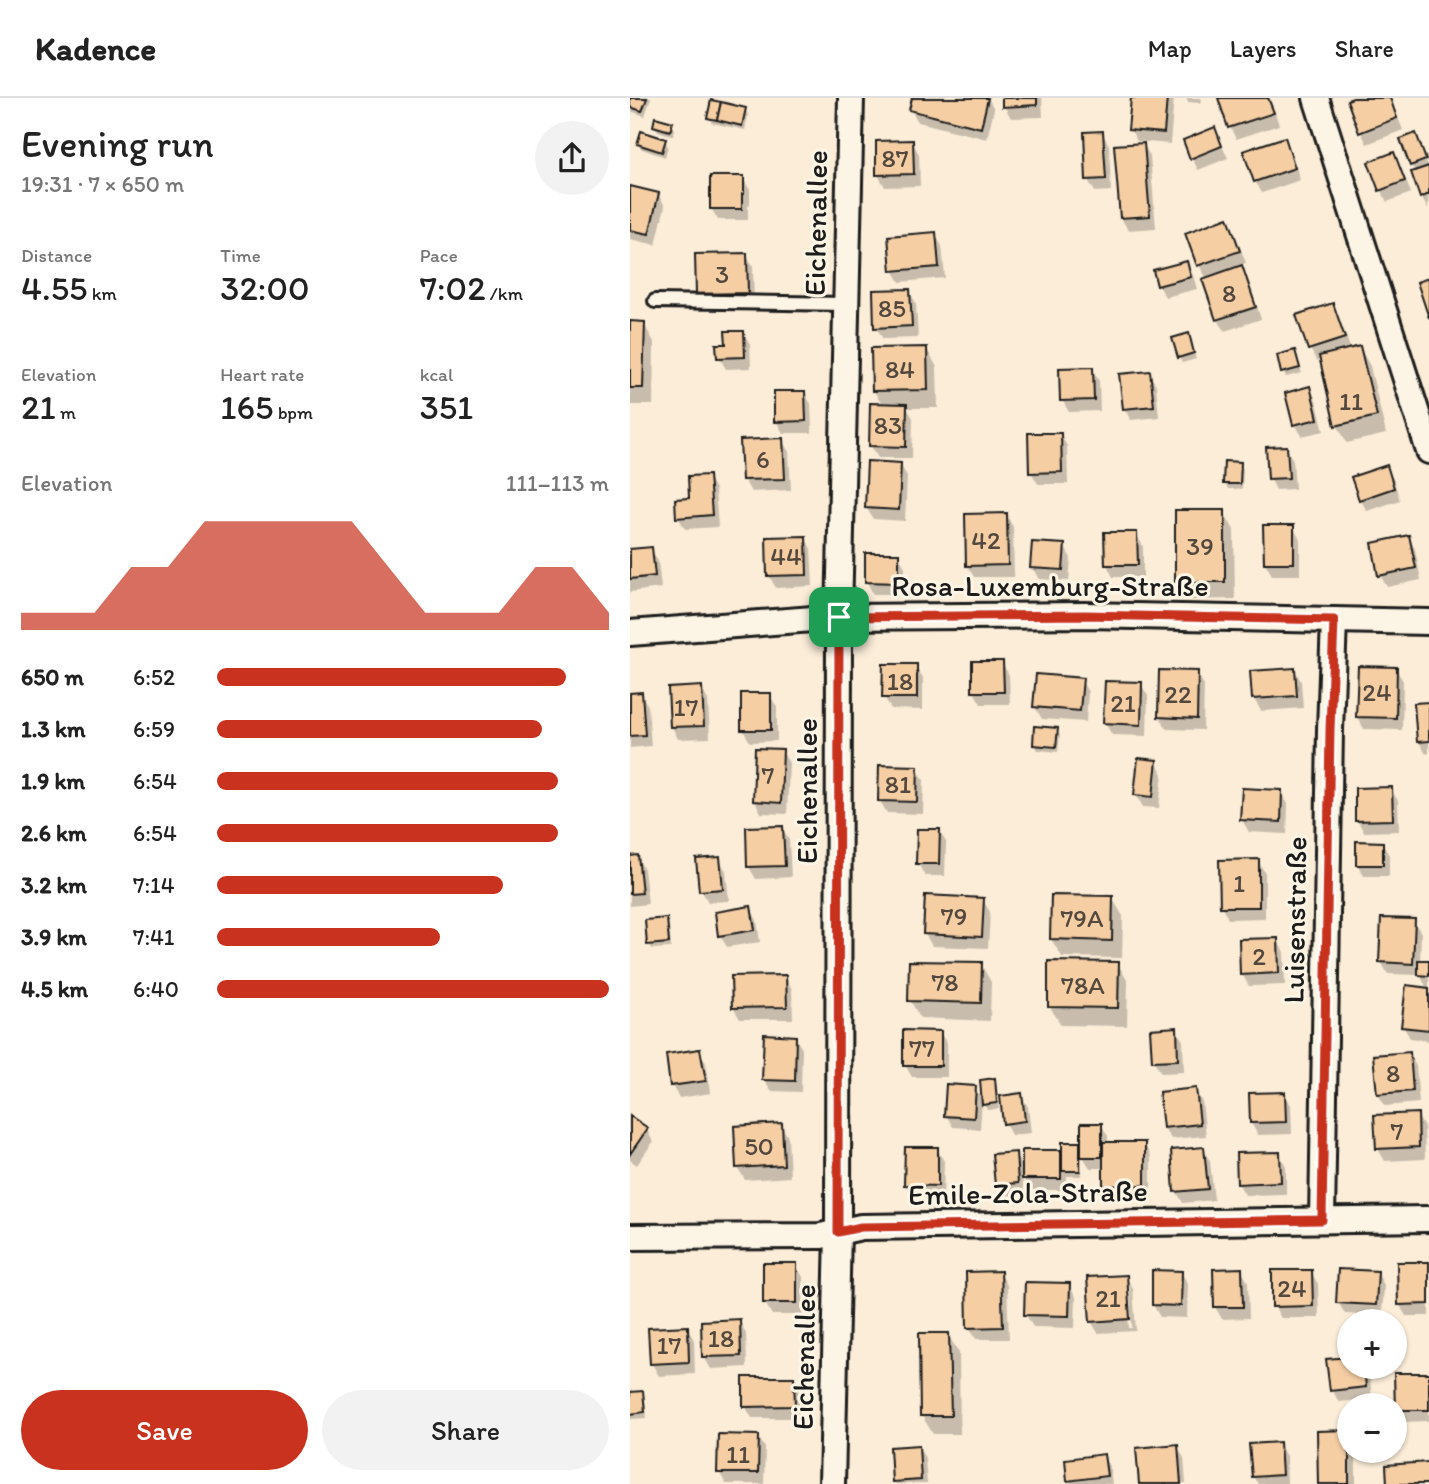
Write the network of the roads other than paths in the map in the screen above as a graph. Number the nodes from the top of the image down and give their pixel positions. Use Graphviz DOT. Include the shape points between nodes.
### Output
graph roads {
  1 [pos="850,98"];
  2 [pos="1316,98"];
  3 [pos="655,301"];
  4 [pos="846,304"];
  5 [pos="1429,451"];
  6 [pos="839,617"];
  7 [pos="1334,620"];
  8 [pos="1429,622"];
  9 [pos="630,633"];
  10 [pos="1429,1219"];
  11 [pos="1322,1220"];
  12 [pos="838,1232"];
  13 [pos="630,1237"];
  14 [pos="832,1484"];
  1 -- 4 [label="street, Eichenallee"];
  2 -- 5 [label="street"];
  3 -- 4 [label="lane"];
  4 -- 6 [label="street, Eichenallee"];
  6 -- 7 [label="street, Rosa-Luxemburg-Straße"];
  6 -- 9 [label="street, Rosa-Luxemburg-Straße"];
  6 -- 12 [label="street, Eichenallee"];
  7 -- 8 [label="street, Rosa-Luxemburg-Straße"];
  7 -- 11 [label="street, Luisenstraße"];
  10 -- 11 [label="street, Emile-Zola-Straße"];
  11 -- 12 [label="street, Emile-Zola-Straße" via="861,1227"];
  12 -- 13 [label="street, Emile-Zola-Straße" via="821,1236"];
  12 -- 14 [label="street, Eichenallee"];
}
